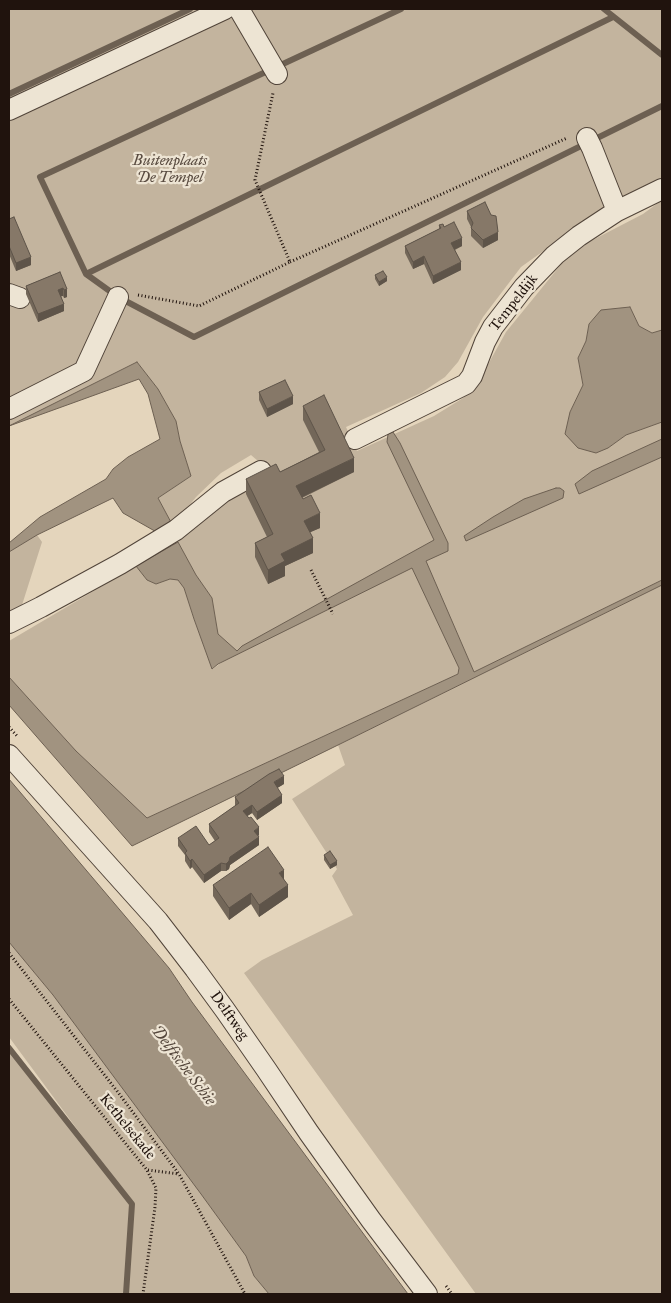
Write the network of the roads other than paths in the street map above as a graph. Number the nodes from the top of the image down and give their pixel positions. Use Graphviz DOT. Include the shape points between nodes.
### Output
graph roads {
  1 [pos="225,9"];
  2 [pos="239,9"];
  3 [pos="274,68"];
  4 [pos="9,110"];
  5 [pos="590,143"];
  6 [pos="662,189"];
  7 [pos="617,211"];
  8 [pos="118,297"];
  9 [pos="9,408"];
  10 [pos="355,439"];
  11 [pos="261,471"];
  12 [pos="9,623"];
  13 [pos="9,755"];
  14 [pos="427,1294"];
  1 -- 4 [label="street"];
  2 -- 3 [label="street"];
  5 -- 7 [label="street"];
  6 -- 7 [label="street, Tempeldijk"];
  7 -- 10 [label="street, Tempeldijk" via="555,255 524,288 494,327 466,384"];
  8 -- 9 [label="street" via="84,371"];
  11 -- 12 [label="street" via="223,492 176,530"];
  13 -- 14 [label="street, Delftweg" via="158,921"];
}
